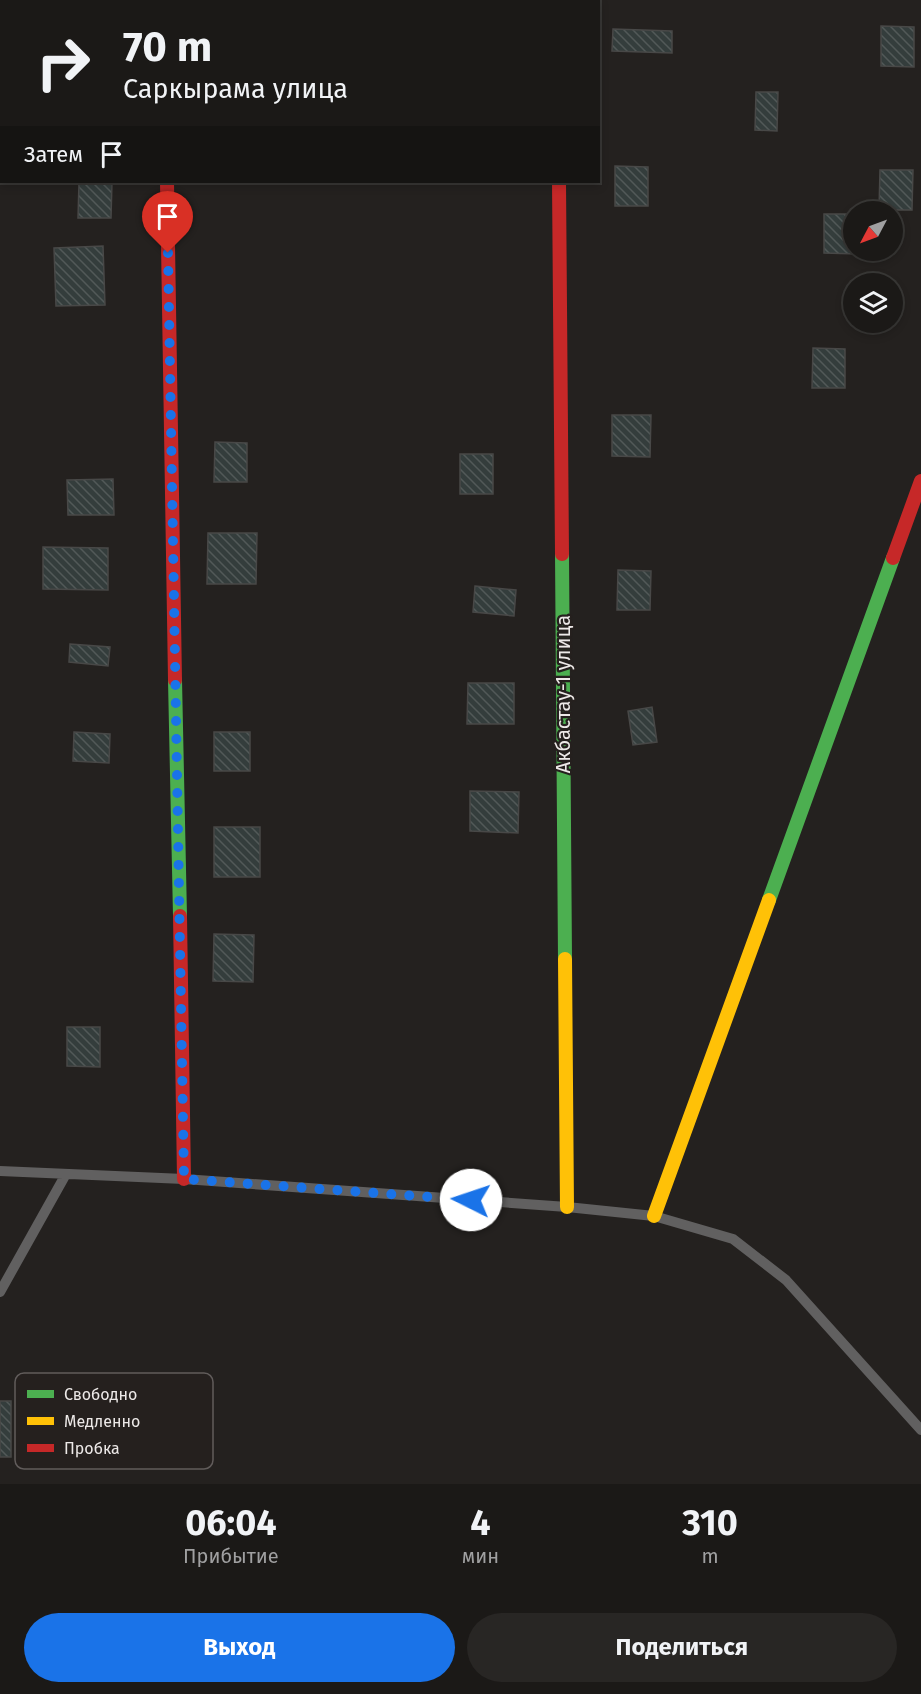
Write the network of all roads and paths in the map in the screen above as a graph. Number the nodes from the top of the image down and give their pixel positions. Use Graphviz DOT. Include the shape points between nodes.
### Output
graph roads {
  1 [pos="167,183"];
  2 [pos="559,183"];
  3 [pos="921,481"];
  4 [pos="0,1172"];
  5 [pos="66,1174"];
  6 [pos="184,1179"];
  7 [pos="567,1207"];
  8 [pos="654,1216"];
  9 [pos="0,1292"];
  10 [pos="921,1430"];
  1 -- 6 [label="street"];
  2 -- 7 [label="street, Акбастау-1 улица"];
  3 -- 8 [label="street"];
  4 -- 5 [label="lane"];
  5 -- 6 [label="lane"];
  5 -- 9 [label="lane"];
  6 -- 7 [label="lane"];
  7 -- 8 [label="lane"];
  8 -- 10 [label="lane" via="733,1239 786,1280"];
}
